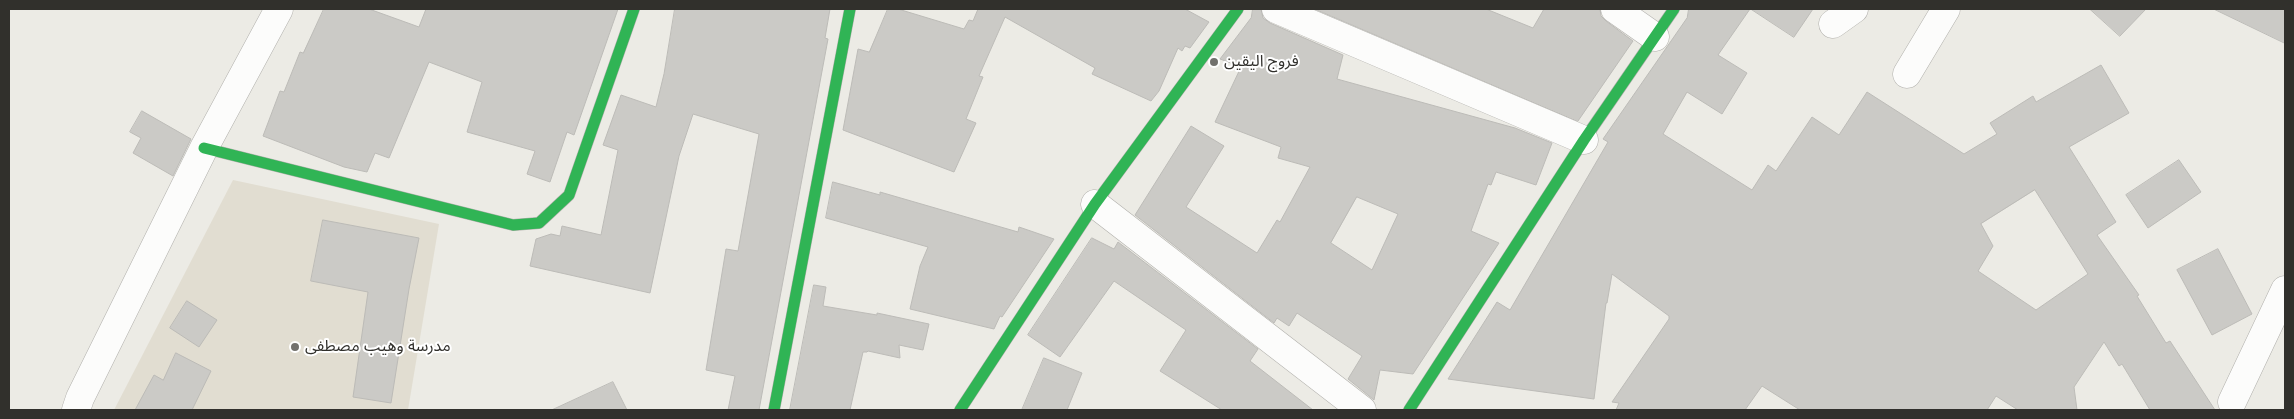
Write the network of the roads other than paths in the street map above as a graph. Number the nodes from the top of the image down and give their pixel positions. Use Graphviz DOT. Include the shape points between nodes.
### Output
graph roads {
  1 [pos="279,9"];
  2 [pos="634,9"];
  3 [pos="850,9"];
  4 [pos="1238,9"];
  5 [pos="1276,9"];
  6 [pos="1615,9"];
  7 [pos="1674,9"];
  8 [pos="1854,9"];
  9 [pos="1946,9"];
  10 [pos="1832,24"];
  11 [pos="1655,37"];
  12 [pos="1907,74"];
  13 [pos="1584,140"];
  14 [pos="204,148"];
  15 [pos="1095,204"];
  16 [pos="2285,290"];
  17 [pos="2232,402"];
  18 [pos="76,410"];
  19 [pos="774,410"];
  20 [pos="960,410"];
  21 [pos="1362,410"];
  22 [pos="1409,410"];
  1 -- 14 [label="street"];
  2 -- 14 [label="street" via="569,195 540,223 513,225"];
  3 -- 19 [label="street"];
  4 -- 15 [label="street"];
  5 -- 13 [label="street"];
  6 -- 11 [label="street"];
  7 -- 11 [label="street"];
  8 -- 10 [label="street"];
  9 -- 12 [label="street"];
  11 -- 13 [label="street"];
  13 -- 22 [label="street"];
  14 -- 18 [label="street"];
  15 -- 20 [label="street"];
  15 -- 21 [label="street"];
  16 -- 17 [label="street"];
}
